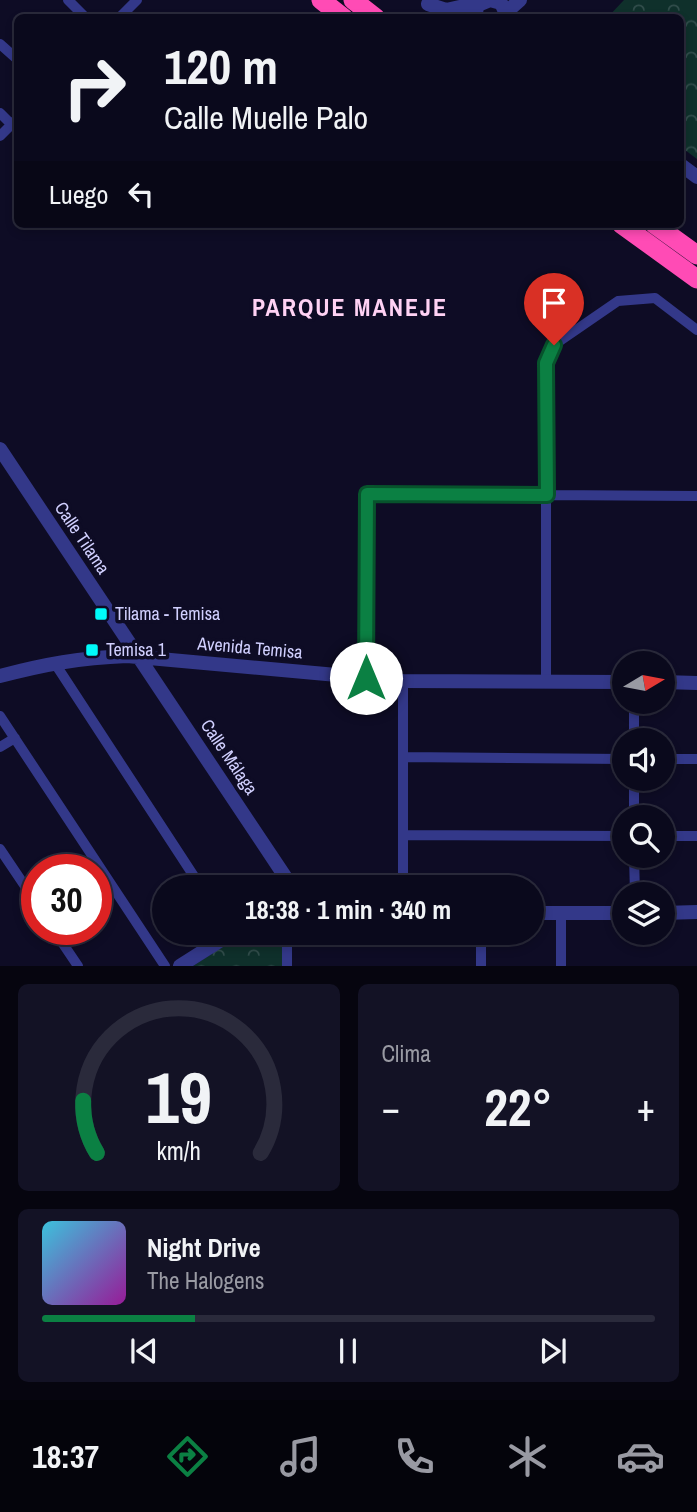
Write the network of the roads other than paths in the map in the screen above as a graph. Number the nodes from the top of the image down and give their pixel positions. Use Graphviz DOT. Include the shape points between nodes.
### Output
graph roads {
  1 [pos="68,0"];
  2 [pos="137,0"];
  3 [pos="321,0"];
  4 [pos="353,0"];
  5 [pos="520,0"];
  6 [pos="488,1"];
  7 [pos="425,2"];
  8 [pos="82,14"];
  9 [pos="123,14"];
  10 [pos="339,14"];
  11 [pos="371,14"];
  12 [pos="441,14"];
  13 [pos="474,14"];
  14 [pos="506,14"];
  15 [pos="509,14"];
  16 [pos="0,44"];
  17 [pos="14,56"];
  18 [pos="14,122"];
  19 [pos="0,136"];
  20 [pos="627,228"];
  21 [pos="660,228"];
  22 [pos="697,255"];
  23 [pos="697,279"];
  24 [pos="697,330"];
  25 [pos="0,449"];
  26 [pos="547,495"];
  27 [pos="697,496"];
  28 [pos="136,653"];
  29 [pos="54,662"];
  30 [pos="0,667"];
  31 [pos="0,676"];
  32 [pos="366,678"];
  33 [pos="403,681"];
  34 [pos="612,682"];
  35 [pos="676,682"];
  36 [pos="697,682"];
  37 [pos="546,683"];
  38 [pos="0,716"];
  39 [pos="15,738"];
  40 [pos="0,747"];
  41 [pos="404,757"];
  42 [pos="612,759"];
  43 [pos="675,759"];
  44 [pos="697,759"];
  45 [pos="404,835"];
  46 [pos="612,836"];
  47 [pos="675,836"];
  48 [pos="697,836"];
  49 [pos="0,849"];
  50 [pos="193,875"];
  51 [pos="280,875"];
  52 [pos="403,875"];
  53 [pos="21,880"];
  54 [pos="561,912"];
  55 [pos="697,912"];
  56 [pos="544,913"];
  57 [pos="612,913"];
  58 [pos="675,913"];
  59 [pos="64,945"];
  60 [pos="213,945"];
  61 [pos="287,945"];
  62 [pos="481,945"];
  63 [pos="78,966"];
  64 [pos="165,966"];
  65 [pos="180,966"];
  66 [pos="287,966"];
  67 [pos="481,966"];
  68 [pos="561,966"];
  1 -- 8 [label="street"];
  2 -- 9 [label="street"];
  3 -- 10 [label="highway"];
  4 -- 11 [label="highway"];
  5 -- 15 [label="street"];
  6 -- 7 [label="street" via="454,10"];
  6 -- 13 [label="street"];
  6 -- 14 [label="street" via="500,4"];
  7 -- 12 [label="street"];
  16 -- 17 [label="street"];
  18 -- 19 [label="street"];
  20 -- 23 [label="highway"];
  21 -- 22 [label="highway"];
  24 -- 26 [label="street" via="655,298 618,301 554,345 546,363"];
  25 -- 28 [label="street, Calle Tilama"];
  26 -- 27 [label="street"];
  26 -- 32 [label="street" via="367,494"];
  26 -- 37 [label="street"];
  28 -- 29 [label="street, Avenida Temisa"];
  28 -- 30 [label="street, Avenida Temisa" via="64,651"];
  28 -- 32 [label="street, Avenida Temisa"];
  28 -- 51 [label="street, Calle Málaga"];
  29 -- 31 [label="street, Avenida Temisa"];
  29 -- 50 [label="street"];
  32 -- 33 [label="street, Avenida Temisa"];
  33 -- 37 [label="street, Avenida Temisa"];
  33 -- 41 [label="street"];
  34 -- 37 [label="street, Avenida Temisa"];
  35 -- 36 [label="street"];
  38 -- 39 [label="street"];
  39 -- 40 [label="street"];
  39 -- 64 [label="street"];
  41 -- 42 [label="street"];
  41 -- 45 [label="street"];
  43 -- 44 [label="street"];
  45 -- 46 [label="street"];
  45 -- 52 [label="street"];
  47 -- 48 [label="street"];
  49 -- 53 [label="street"];
  54 -- 56 [label="street"];
  54 -- 57 [label="street"];
  54 -- 68 [label="street"];
  55 -- 58 [label="street"];
  59 -- 63 [label="street"];
  60 -- 65 [label="street"];
  61 -- 66 [label="street"];
  62 -- 67 [label="street"];
}
